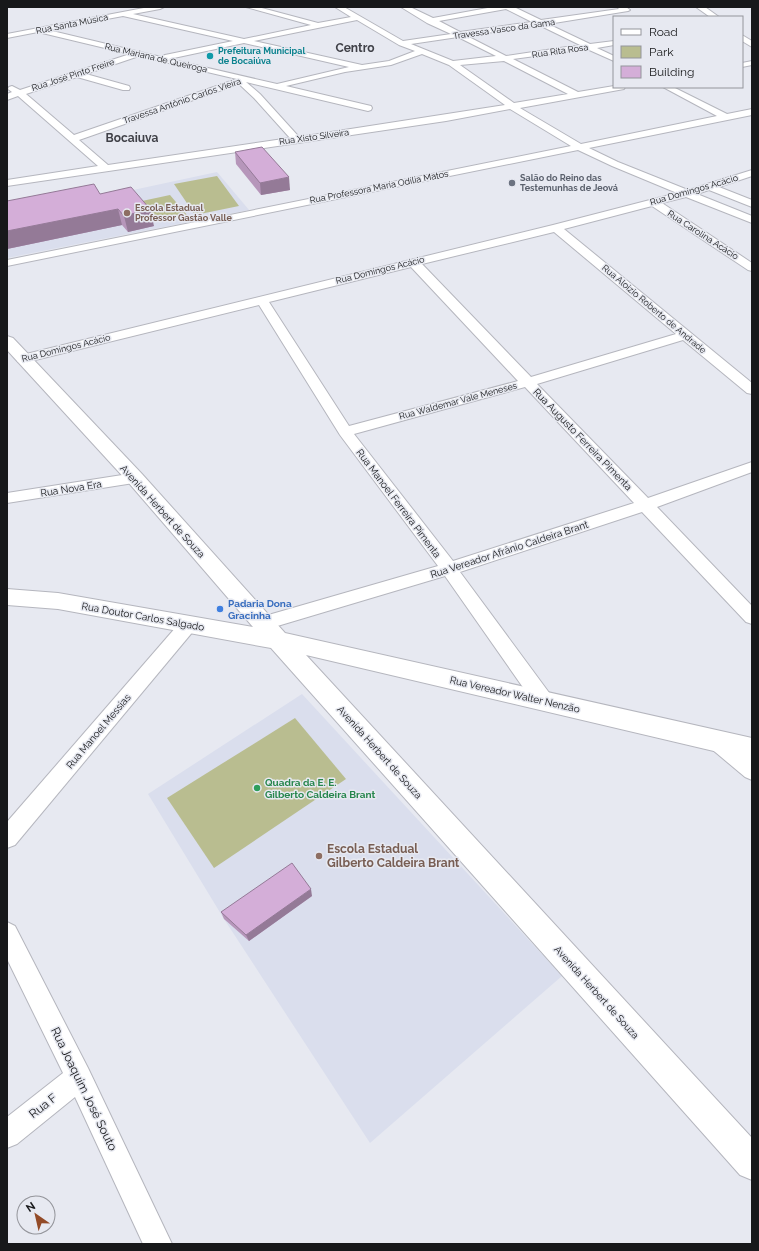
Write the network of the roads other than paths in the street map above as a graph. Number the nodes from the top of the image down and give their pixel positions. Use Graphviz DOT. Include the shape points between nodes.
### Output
graph roads {
  1 [pos="160,7"];
  2 [pos="250,7"];
  3 [pos="339,7"];
  4 [pos="405,7"];
  5 [pos="504,7"];
  6 [pos="508,7"];
  7 [pos="621,7"];
  8 [pos="700,7"];
  9 [pos="123,14"];
  10 [pos="714,16"];
  11 [pos="356,18"];
  12 [pos="430,21"];
  13 [pos="542,23"];
  14 [pos="319,25"];
  15 [pos="37,30"];
  16 [pos="460,35"];
  17 [pos="7,36"];
  18 [pos="743,38"];
  19 [pos="240,41"];
  20 [pos="402,43"];
  21 [pos="613,43"];
  22 [pos="752,45"];
  23 [pos="591,47"];
  24 [pos="421,51"];
  25 [pos="139,54"];
  26 [pos="160,58"];
  27 [pos="505,58"];
  28 [pos="613,58"];
  29 [pos="452,63"];
  30 [pos="360,67"];
  31 [pos="78,74"];
  32 [pos="243,80"];
  33 [pos="7,86"];
  34 [pos="276,86"];
  35 [pos="126,88"];
  36 [pos="616,88"];
  37 [pos="669,88"];
  38 [pos="20,93"];
  39 [pos="577,95"];
  40 [pos="7,97"];
  41 [pos="513,107"];
  42 [pos="368,108"];
  43 [pos="752,112"];
  44 [pos="725,117"];
  45 [pos="73,138"];
  46 [pos="297,140"];
  47 [pos="578,146"];
  48 [pos="106,168"];
  49 [pos="752,173"];
  50 [pos="7,183"];
  51 [pos="709,186"];
  52 [pos="689,193"];
  53 [pos="653,202"];
  54 [pos="752,204"];
  55 [pos="752,220"];
  56 [pos="556,228"];
  57 [pos="413,262"];
  58 [pos="7,263"];
  59 [pos="752,268"];
  60 [pos="262,300"];
  61 [pos="685,335"];
  62 [pos="7,341"];
  63 [pos="15,361"];
  64 [pos="529,382"];
  65 [pos="752,390"];
  66 [pos="345,432"];
  67 [pos="752,467"];
  68 [pos="135,478"];
  69 [pos="7,498"];
  70 [pos="646,505"];
  71 [pos="449,569"];
  72 [pos="7,597"];
  73 [pos="752,617"];
  74 [pos="189,624"];
  75 [pos="271,631"];
  76 [pos="543,700"];
  77 [pos="714,740"];
  78 [pos="752,749"];
  79 [pos="752,770"];
  80 [pos="7,838"];
  81 [pos="7,934"];
  82 [pos="79,1077"];
  83 [pos="7,1134"];
  84 [pos="752,1163"];
  85 [pos="158,1244"];
  1 -- 9 [label="street, Rua Santa Música"];
  2 -- 14 [label="street"];
  3 -- 11 [label="street"];
  4 -- 12 [label="street"];
  5 -- 12 [label="street"];
  6 -- 13 [label="street"];
  7 -- 13 [label="street, Travessa Vasco da Gama" via="626,10"];
  8 -- 10 [label="street"];
  9 -- 15 [label="street, Rua Santa Música"];
  9 -- 19 [label="street"];
  11 -- 14 [label="street"];
  11 -- 20 [label="street"];
  12 -- 16 [label="street"];
  13 -- 16 [label="street, Travessa Vasco da Gama"];
  13 -- 23 [label="street"];
  14 -- 19 [label="street"];
  15 -- 17 [label="street, Rua Santa Música"];
  15 -- 25 [label="street, Rua Mariana de Queiroga"];
  16 -- 20 [label="street, Travessa Vasco da Gama"];
  16 -- 27 [label="street"];
  18 -- 22 [label="street"];
  19 -- 26 [label="street"];
  19 -- 30 [label="street"];
  20 -- 24 [label="street"];
  21 -- 23 [label="street, Rua Rita Rosa"];
  23 -- 27 [label="street, Rua Rita Rosa"];
  23 -- 28 [label="street"];
  24 -- 29 [label="street"];
  24 -- 30 [label="street" via="391,63"];
  25 -- 26 [label="street, Rua Mariana de Queiroga"];
  25 -- 31 [label="street, Rua José Pinto Freire"];
  26 -- 32 [label="street, Rua Mariana de Queiroga"];
  27 -- 29 [label="street, Rua Rita Rosa"];
  27 -- 39 [label="street"];
  29 -- 41 [label="street"];
  30 -- 34 [label="street"];
  31 -- 35 [label="street"];
  31 -- 38 [label="street, Rua José Pinto Freire"];
  32 -- 34 [label="street, Rua Mariana de Queiroga"];
  32 -- 45 [label="street, Travessa Antônio Carlos Vieira"];
  32 -- 46 [label="street"];
  33 -- 38 [label="street"];
  34 -- 42 [label="street, Rua Mariana de Queiroga"];
  36 -- 39 [label="street, Rua Xisto Silveira"];
  37 -- 44 [label="street"];
  38 -- 40 [label="street, Rua José Pinto Freire"];
  38 -- 45 [label="street"];
  39 -- 41 [label="street, Rua Xisto Silveira"];
  41 -- 46 [label="street, Rua Xisto Silveira"];
  41 -- 47 [label="street"];
  43 -- 44 [label="street, Rua Professora Maria Odília Matos"];
  44 -- 47 [label="street, Rua Professora Maria Odília Matos"];
  45 -- 48 [label="street"];
  46 -- 48 [label="street, Rua Xisto Silveira"];
  47 -- 52 [label="street"];
  47 -- 58 [label="street, Rua Professora Maria Odília Matos"];
  48 -- 50 [label="street, Rua Xisto Silveira"];
  49 -- 51 [label="street, Rua Domingos Acácio"];
  51 -- 52 [label="street, Rua Domingos Acácio"];
  51 -- 54 [label="street"];
  52 -- 53 [label="street, Rua Domingos Acácio"];
  52 -- 55 [label="street"];
  53 -- 56 [label="street, Rua Domingos Acácio"];
  53 -- 59 [label="street, Rua Carolina Acácio"];
  56 -- 57 [label="street, Rua Domingos Acácio"];
  56 -- 61 [label="street, Rua Aloizio Roberto de Andrade"];
  57 -- 60 [label="street, Rua Domingos Acácio"];
  57 -- 64 [label="street, Rua Augusto Ferreira Pimenta"];
  60 -- 63 [label="street, Rua Domingos Acácio"];
  60 -- 66 [label="street, Rua Manoel Ferreira Pimenta"];
  61 -- 64 [label="street, Rua Waldemar Vale Meneses"];
  61 -- 65 [label="street, Rua Aloizio Roberto de Andrade"];
  62 -- 63 [label="street, Avenida Herbert de Souza"];
  63 -- 68 [label="street, Avenida Herbert de Souza"];
  64 -- 66 [label="street, Rua Waldemar Vale Meneses"];
  64 -- 70 [label="street, Rua Augusto Ferreira Pimenta"];
  66 -- 71 [label="street, Rua Manoel Ferreira Pimenta"];
  67 -- 70 [label="street, Rua Vereador Afrânio Caldeira Brant"];
  68 -- 69 [label="street, Rua Nova Era"];
  68 -- 75 [label="street, Avenida Herbert de Souza"];
  70 -- 71 [label="street, Rua Vereador Afrânio Caldeira Brant"];
  70 -- 73 [label="street, Rua Augusto Ferreira Pimenta"];
  71 -- 75 [label="street, Rua Vereador Afrânio Caldeira Brant"];
  71 -- 76 [label="street, Rua Manoel Ferreira Pimenta"];
  72 -- 74 [label="street, Rua Doutor Carlos Salgado" via="58,601"];
  74 -- 75 [label="street, Rua Doutor Carlos Salgado"];
  74 -- 80 [label="street, Rua Manoel Messias"];
  75 -- 76 [label="street, Rua Vereador Walter Nenzão"];
  75 -- 84 [label="street, Avenida Herbert de Souza"];
  76 -- 77 [label="street, Rua Vereador Walter Nenzão"];
  77 -- 78 [label="street, Rua Vereador Walter Nenzão"];
  77 -- 79 [label="street"];
  81 -- 82 [label="street, Rua Joaquim José Souto"];
  82 -- 83 [label="street, Rua F"];
  82 -- 85 [label="street, Rua Joaquim José Souto"];
}
